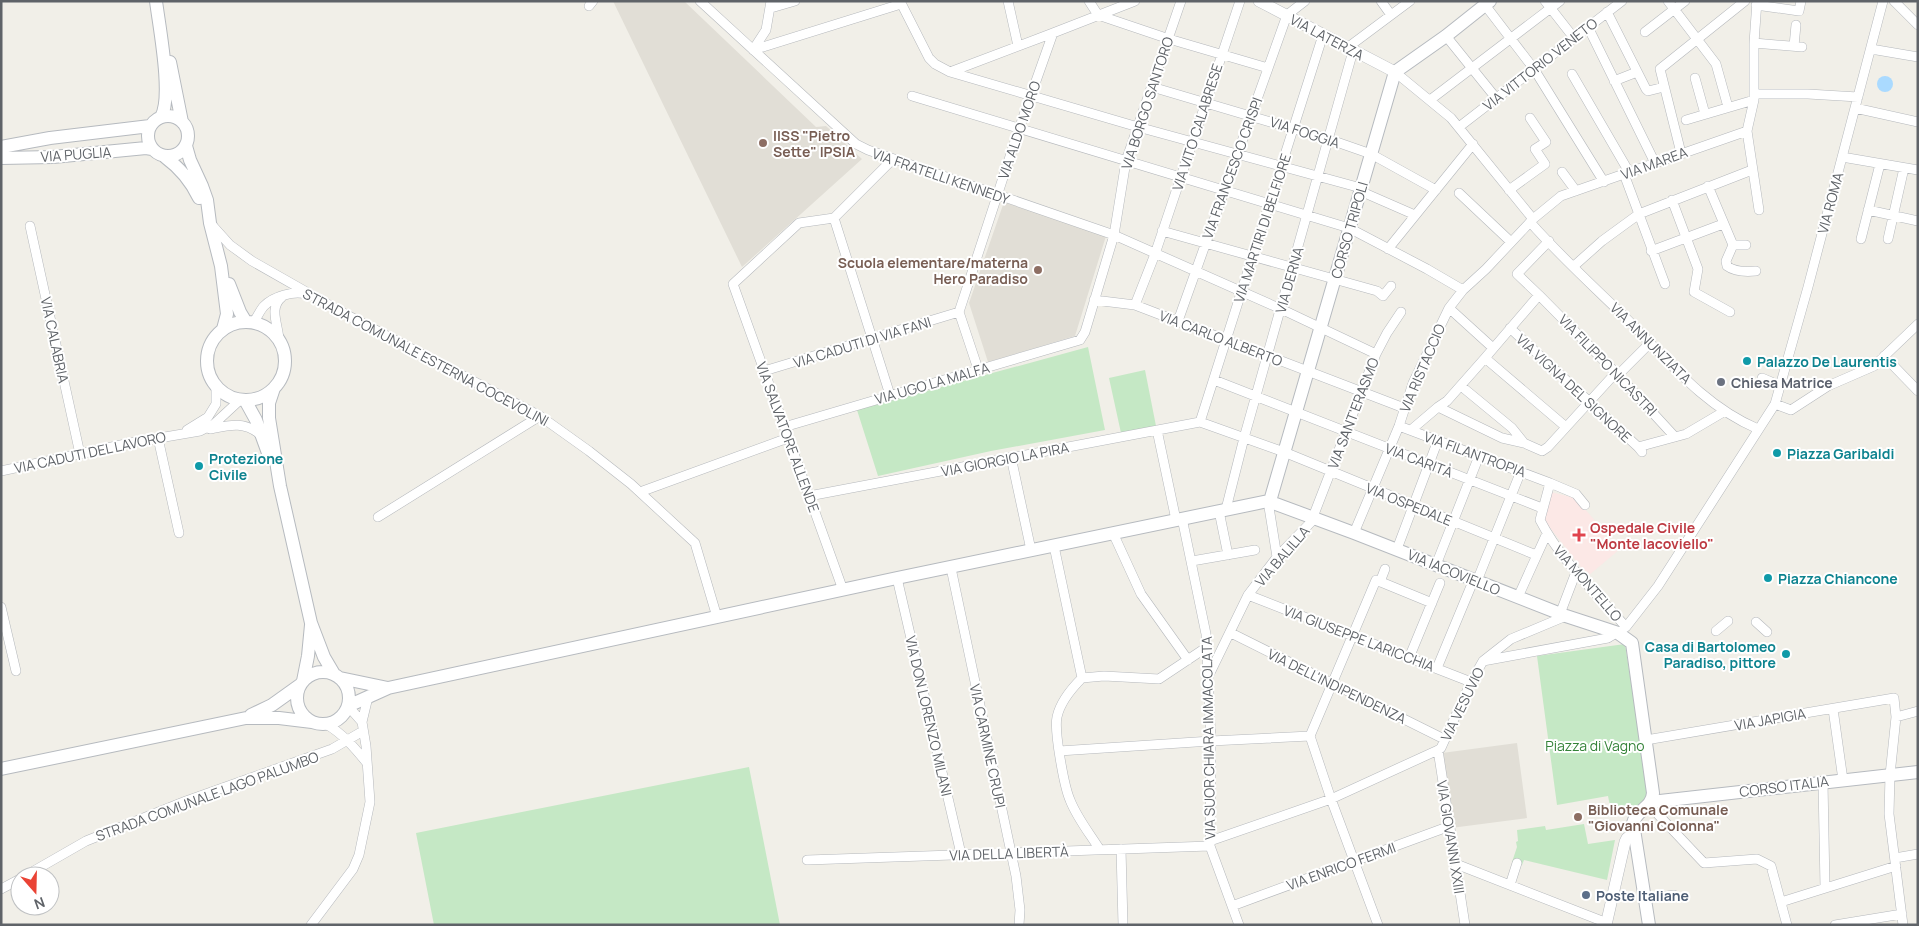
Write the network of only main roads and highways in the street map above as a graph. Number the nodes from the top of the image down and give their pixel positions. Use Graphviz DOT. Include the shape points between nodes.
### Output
graph roads {
  1 [pos="156,1"];
  2 [pos="1487,3"];
  3 [pos="161,36"];
  4 [pos="161,117"];
  5 [pos="182,122"];
  6 [pos="150,126"];
  7 [pos="186,146"];
  8 [pos="1,147"];
  9 [pos="152,149"];
  10 [pos="165,156"];
  11 [pos="1,158"];
  12 [pos="210,223"];
  13 [pos="220,266"];
  14 [pos="250,323"];
  15 [pos="223,329"];
  16 [pos="274,388"];
  17 [pos="242,400"];
  18 [pos="280,486"];
  19 [pos="1269,501"];
  20 [pos="311,623"];
  21 [pos="337,676"];
  22 [pos="302,683"];
  23 [pos="388,688"];
  24 [pos="348,706"];
  25 [pos="246,718"];
  26 [pos="312,722"];
  27 [pos="1,769"];
  28 [pos="1918,772"];
  29 [pos="1650,804"];
  30 [pos="1648,925"];
  1 -- 3 [label="main road"];
  2 -- 19 [label="main road, CORSO TRIPOLI" via="1395,72"];
  3 -- 4 [label="main road" via="166,92"];
  3 -- 5 [label="main road" via="170,60"];
  4 -- 5 [label="main road" via="172,116"];
  4 -- 6 [label="main road"];
  5 -- 7 [label="main road" via="188,133"];
  6 -- 8 [label="main road, VIA PUGLIA"];
  6 -- 9 [label="main road" via="147,135"];
  7 -- 10 [label="main road" via="177,155"];
  7 -- 12 [label="main road" via="202,186"];
  9 -- 10 [label="main road"];
  9 -- 11 [label="main road, VIA PUGLIA"];
  10 -- 12 [label="main road" via="194,186"];
  12 -- 13 [label="main road"];
  13 -- 14 [label="main road" via="240,312"];
  13 -- 15 [label="main road" via="227,314"];
  14 -- 15 [label="main road" via="238,323"];
  14 -- 16 [label="main road" via="268,330 279,341 284,354 280,381"];
  15 -- 17 [label="main road" via="211,343 208,370 216,387"];
  16 -- 17 [label="main road" via="261,397"];
  16 -- 18 [label="main road" via="269,418"];
  17 -- 18 [label="main road" via="263,437"];
  18 -- 20 [label="main road"];
  19 -- 23 [label="main road"];
  19 -- 29 [label="main road, VIA IACOVIELLO" via="1563,615 1622,630 1634,649 1653,793"];
  20 -- 21 [label="main road" via="324,657"];
  20 -- 22 [label="main road"];
  21 -- 22 [label="main road" via="328,672 314,673"];
  21 -- 23 [label="main road"];
  21 -- 24 [label="main road" via="348,689"];
  22 -- 25 [label="main road" via="272,705"];
  22 -- 26 [label="main road" via="297,694 298,707"];
  23 -- 24 [label="main road"];
  24 -- 26 [label="main road" via="338,720 326,724"];
  25 -- 26 [label="main road"];
  25 -- 27 [label="main road"];
  28 -- 29 [label="main road, CORSO ITALIA"];
  29 -- 30 [label="main road" via="1634,820"];
}
